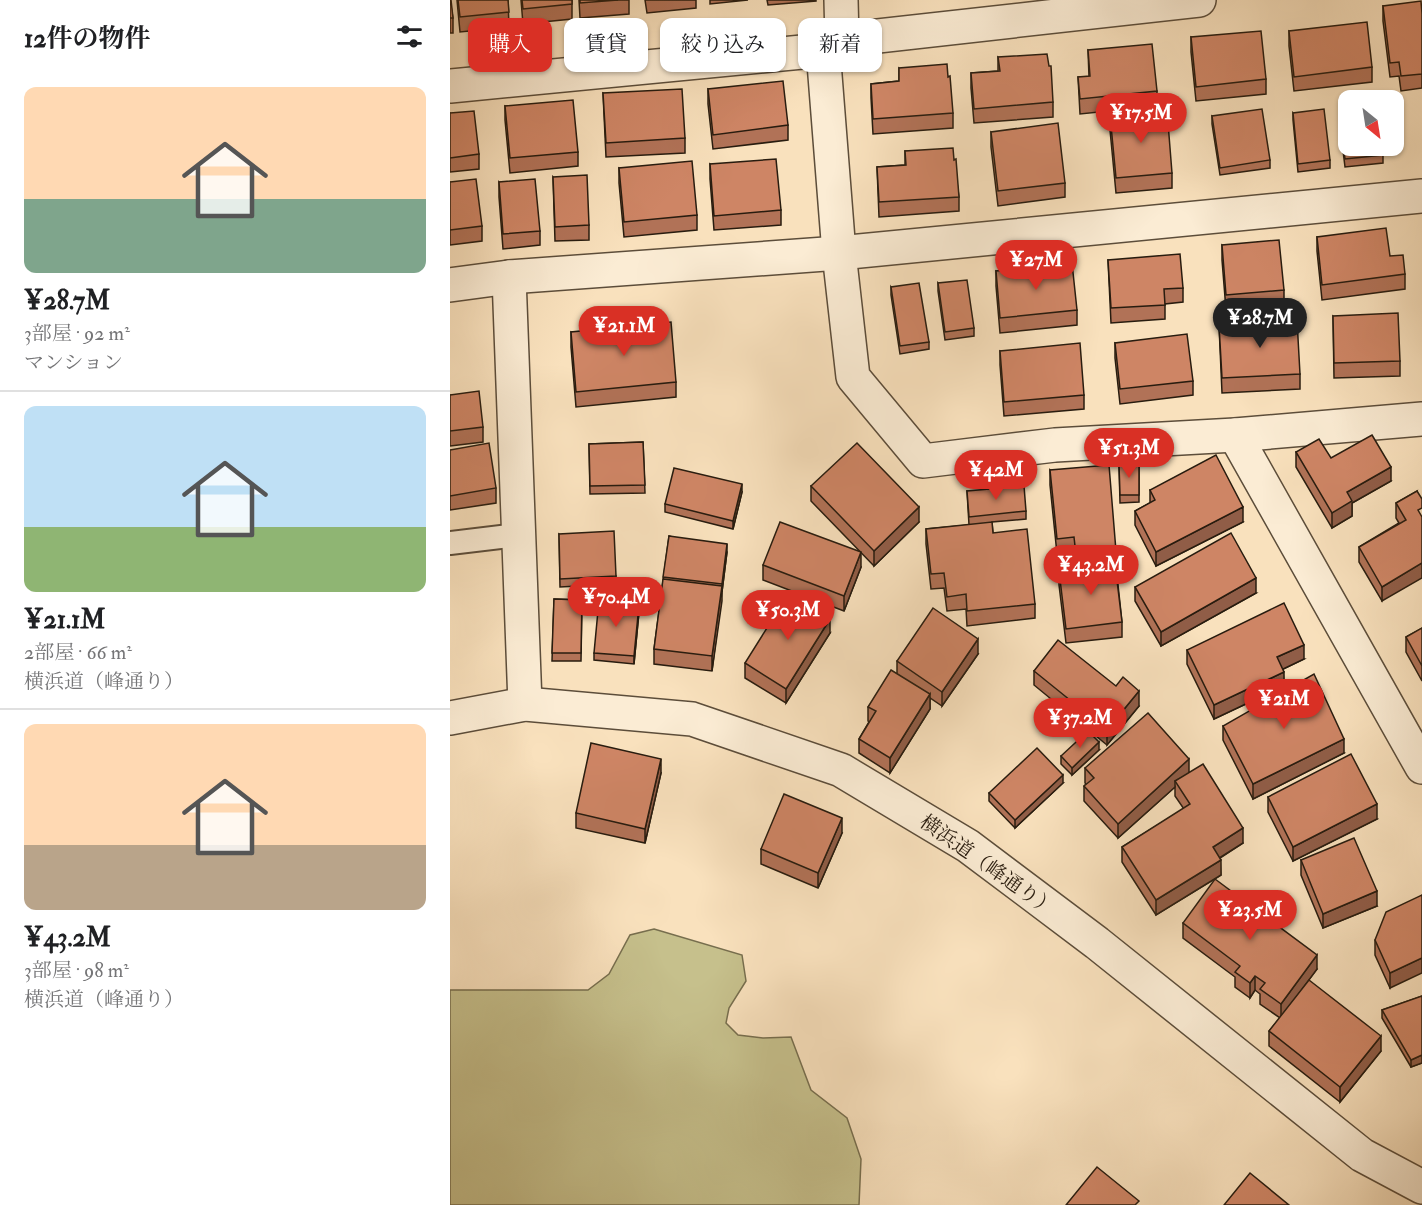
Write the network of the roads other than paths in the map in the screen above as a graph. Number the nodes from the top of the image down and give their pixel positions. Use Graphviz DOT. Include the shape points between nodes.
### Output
graph roads {
  1 [pos="841,0"];
  2 [pos="1199,0"];
  3 [pos="837,18"];
  4 [pos="882,39"];
  5 [pos="798,49"];
  6 [pos="833,72"];
  7 [pos="450,86"];
  8 [pos="1422,196"];
  9 [pos="839,253"];
  10 [pos="509,277"];
  11 [pos="450,285"];
  12 [pos="1422,419"];
  13 [pos="1235,435"];
  14 [pos="518,535"];
  15 [pos="450,543"];
  16 [pos="525,704"];
  17 [pos="450,718"];
  18 [pos="1422,767"];
  19 [pos="1422,1187"];
  1 -- 3 [label="street"];
  2 -- 4 [label="street"];
  5 -- 7 [label="street"];
  6 -- 9 [label="street"];
  8 -- 9 [label="street"];
  9 -- 10 [label="street"];
  9 -- 13 [label="street" via="854,377 923,461 1055,445"];
  10 -- 11 [label="street"];
  10 -- 14 [label="street"];
  12 -- 13 [label="street"];
  13 -- 18 [label="street"];
  14 -- 15 [label="lane"];
  14 -- 16 [label="street"];
  16 -- 17 [label="street, 横浜道（峰通り）"];
  16 -- 19 [label="street, 横浜道（峰通り）" via="692,719 841,770 968,846 1097,943 1362,1155"];
}
